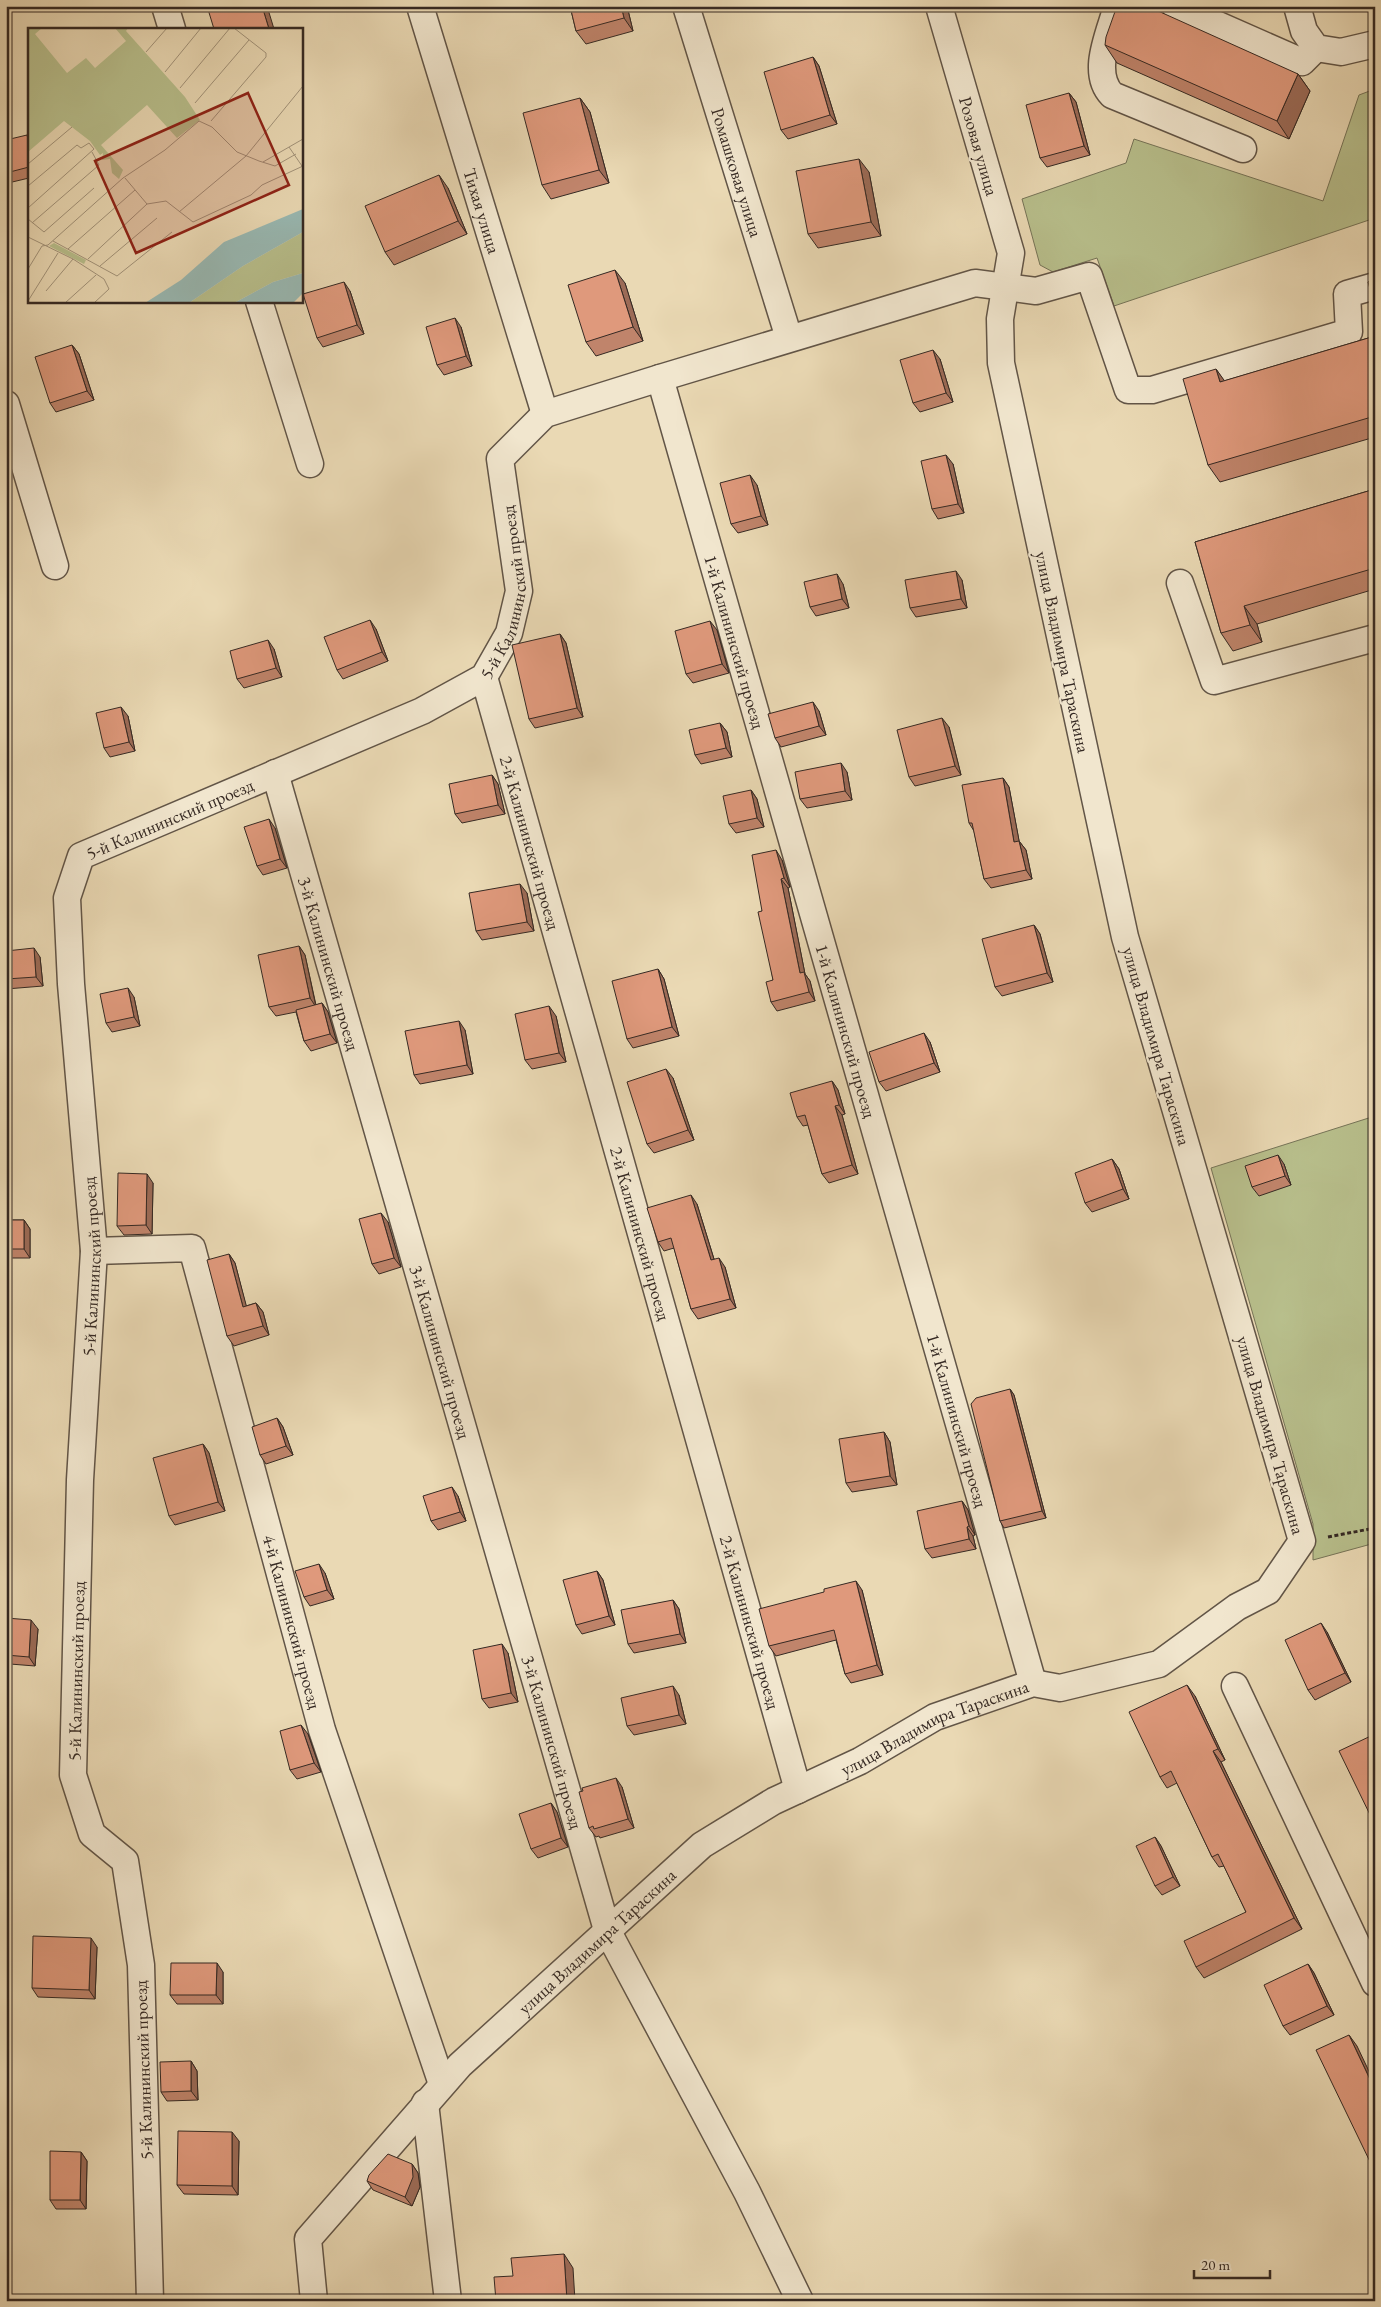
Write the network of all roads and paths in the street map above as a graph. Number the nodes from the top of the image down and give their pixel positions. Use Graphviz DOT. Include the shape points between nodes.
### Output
graph roads {
  1 [pos="165,6"];
  2 [pos="420,6"];
  3 [pos="686,6"];
  4 [pos="939,6"];
  5 [pos="1117,6"];
  6 [pos="1175,6"];
  7 [pos="1298,6"];
  8 [pos="172,28"];
  9 [pos="1375,44"];
  10 [pos="1316,48"];
  11 [pos="1243,149"];
  12 [pos="1005,286"];
  13 [pos="1375,286"];
  14 [pos="259,302"];
  15 [pos="788,338"];
  16 [pos="660,378"];
  17 [pos="6,404"];
  18 [pos="545,414"];
  19 [pos="310,464"];
  20 [pos="55,566"];
  21 [pos="1180,583"];
  22 [pos="1375,638"];
  23 [pos="484,677"];
  24 [pos="275,773"];
  25 [pos="94,1251"];
  26 [pos="1375,1528"];
  27 [pos="1302,1541"];
  28 [pos="1033,1683"];
  29 [pos="1235,1686"];
  30 [pos="798,1790"];
  31 [pos="607,1930"];
  32 [pos="1375,1983"];
  33 [pos="442,2084"];
  34 [pos="425,2103"];
  35 [pos="150,2301"];
  36 [pos="314,2301"];
  37 [pos="448,2301"];
  38 [pos="800,2301"];
  1 -- 8 [label="street"];
  2 -- 18 [label="street, Тихая улица"];
  3 -- 15 [label="street, Ромашковая улица"];
  4 -- 12 [label="street, Розовая улица" via="1011,253"];
  5 -- 11 [label="street" via="1102,63 1105,87 1112,94"];
  6 -- 10 [label="street" via="1302,62"];
  7 -- 10 [label="street" via="1304,31"];
  9 -- 10 [label="street" via="1341,52"];
  12 -- 13 [label="street" via="1036,291 1089,276 1128,390 1152,390 1349,332 1347,294"];
  12 -- 15 [label="street" via="975,283"];
  12 -- 27 [label="street, улица Владимира Тараскина" via="1000,319 1000,363 1125,937"];
  14 -- 19 [label="street"];
  15 -- 16 [label="street"];
  16 -- 18 [label="street"];
  16 -- 28 [label="street, 1-й Калининский проезд"];
  17 -- 20 [label="street"];
  18 -- 23 [label="street, 5-й Калининский проезд" via="500,459 519,591 509,633"];
  21 -- 22 [label="street" via="1214,681"];
  23 -- 24 [label="street, 5-й Калининский проезд" via="422,711"];
  23 -- 30 [label="street, 2-й Калининский проезд"];
  24 -- 25 [label="street, 5-й Калининский проезд" via="80,856 67,898 71,984"];
  24 -- 31 [label="street, 3-й Калининский проезд"];
  25 -- 33 [label="street, 4-й Калининский проезд" via="192,1248 322,1730"];
  25 -- 35 [label="street, 5-й Калининский проезд" via="80,1480 73,1775 92,1834 126,1861 141,1965"];
  26 -- 27 [label="path"];
  27 -- 28 [label="street, улица Владимира Тараскина" via="1268,1591 1237,1607 1159,1664 1060,1688"];
  28 -- 30 [label="street, улица Владимира Тараскина" via="935,1717 860,1761"];
  29 -- 32 [label="street"];
  30 -- 31 [label="street, улица Владимира Тараскина" via="774,1800 702,1845"];
  31 -- 33 [label="street, улица Владимира Тараскина"];
  31 -- 38 [label="street, 3-й Калининский проезд" via="747,2192"];
  33 -- 34 [label="street, улица Владимира Тараскина"];
  34 -- 36 [label="street, улица Владимира Тараскина" via="308,2239"];
  34 -- 37 [label="street"];
}
